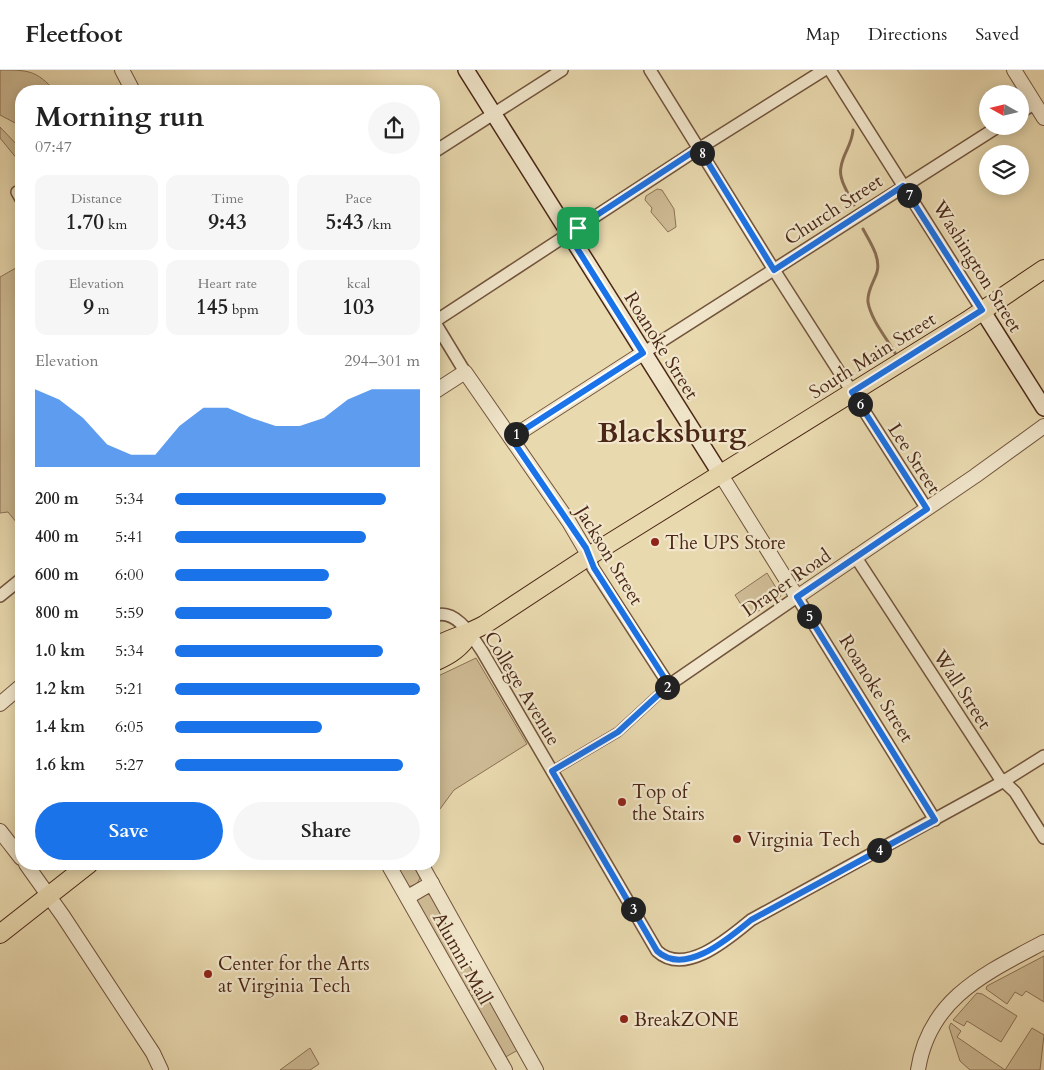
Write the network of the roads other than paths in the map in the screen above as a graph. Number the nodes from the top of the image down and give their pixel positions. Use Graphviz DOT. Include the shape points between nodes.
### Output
graph roads {
  1 [pos="122,70"];
  2 [pos="466,70"];
  3 [pos="562,70"];
  4 [pos="650,70"];
  5 [pos="824,70"];
  6 [pos="830,70"];
  7 [pos="1014,70"];
  8 [pos="130,85"];
  9 [pos="1035,102"];
  10 [pos="1029,106"];
  11 [pos="494,114"];
  12 [pos="1044,118"];
  13 [pos="985,135"];
  14 [pos="440,148"];
  15 [pos="699,148"];
  16 [pos="903,186"];
  17 [pos="568,234"];
  18 [pos="1044,269"];
  19 [pos="774,270"];
  20 [pos="982,310"];
  21 [pos="440,317"];
  22 [pos="440,331"];
  23 [pos="643,353"];
  24 [pos="465,372"];
  25 [pos="440,388"];
  26 [pos="852,392"];
  27 [pos="1044,408"];
  28 [pos="1044,426"];
  29 [pos="511,438"];
  30 [pos="721,474"];
  31 [pos="927,509"];
  32 [pos="589,556"];
  33 [pos="855,556"];
  34 [pos="15,584"];
  35 [pos="0,596"];
  36 [pos="797,597"];
  37 [pos="440,614"];
  38 [pos="470,633"];
  39 [pos="440,644"];
  40 [pos="440,659"];
  41 [pos="669,685"];
  42 [pos="15,691"];
  43 [pos="0,704"];
  44 [pos="1044,756"];
  45 [pos="552,771"];
  46 [pos="1004,781"];
  47 [pos="935,820"];
  48 [pos="0,832"];
  49 [pos="1044,838"];
  50 [pos="15,851"];
  51 [pos="30,870"];
  52 [pos="82,870"];
  53 [pos="392,870"];
  54 [pos="424,870"];
  55 [pos="432,883"];
  56 [pos="49,896"];
  57 [pos="408,897"];
  58 [pos="0,934"];
  59 [pos="1044,942"];
  60 [pos="161,1070"];
  61 [pos="505,1070"];
  62 [pos="536,1070"];
  63 [pos="918,1070"];
  1 -- 8 [label="street"];
  2 -- 11 [label="main road, Roanoke Street"];
  3 -- 11 [label="street"];
  4 -- 15 [label="street, Lee Street"];
  5 -- 15 [label="street"];
  6 -- 16 [label="street, Washington Street"];
  7 -- 9 [label="street"];
  9 -- 10 [label="street"];
  9 -- 12 [label="street"];
  11 -- 14 [label="street"];
  11 -- 17 [label="main road, Roanoke Street"];
  13 -- 16 [label="street, Church Street"];
  15 -- 17 [label="street"];
  15 -- 19 [label="street, Lee Street"];
  16 -- 19 [label="street, Church Street"];
  16 -- 20 [label="street, Washington Street"];
  17 -- 21 [label="street"];
  17 -- 23 [label="main road, Roanoke Street"];
  18 -- 20 [label="main road, South Main Street"];
  19 -- 23 [label="street, Church Street"];
  19 -- 26 [label="street, Lee Street"];
  20 -- 26 [label="main road, South Main Street"];
  20 -- 27 [label="main road, Washington Street"];
  22 -- 24 [label="street, Jackson Street"];
  23 -- 29 [label="street, Church Street"];
  23 -- 30 [label="main road, Roanoke Street"];
  24 -- 25 [label="street"];
  24 -- 29 [label="street, Jackson Street"];
  26 -- 30 [label="main road, South Main Street"];
  26 -- 31 [label="street, Lee Street"];
  28 -- 31 [label="street, Draper Road"];
  29 -- 32 [label="street, Jackson Street"];
  30 -- 32 [label="main road, South Main Street"];
  30 -- 36 [label="street, Roanoke Street"];
  31 -- 33 [label="street, Draper Road"];
  32 -- 38 [label="main road, South Main Street"];
  32 -- 41 [label="street, Jackson Street"];
  33 -- 36 [label="street, Draper Road"];
  33 -- 46 [label="street, Wall Street"];
  34 -- 35 [label="street"];
  36 -- 41 [label="street, Draper Road"];
  36 -- 47 [label="street, Roanoke Street"];
  37 -- 38 [label="street, College Avenue" via="449,614"];
  38 -- 39 [label="main road"];
  38 -- 40 [label="main road" via="454,652"];
  38 -- 45 [label="street, College Avenue"];
  41 -- 45 [label="street, Draper Road" via="618,732"];
  42 -- 43 [label="street"];
  44 -- 46 [label="street"];
  45 -- 47 [label="street, College Avenue" via="657,951 674,960 687,960 737,932 751,920"];
  46 -- 47 [label="street"];
  46 -- 49 [label="street, Wall Street"];
  48 -- 50 [label="street"];
  51 -- 56 [label="street"];
  52 -- 56 [label="main road"];
  53 -- 57 [label="street, Alumni Mall"];
  54 -- 55 [label="street, Alumni Mall"];
  55 -- 57 [label="street"];
  55 -- 62 [label="street, Alumni Mall"];
  56 -- 58 [label="main road"];
  56 -- 60 [label="street"];
  57 -- 61 [label="street, Alumni Mall"];
  59 -- 63 [label="street" via="990,971 953,999 928,1034"];
}
